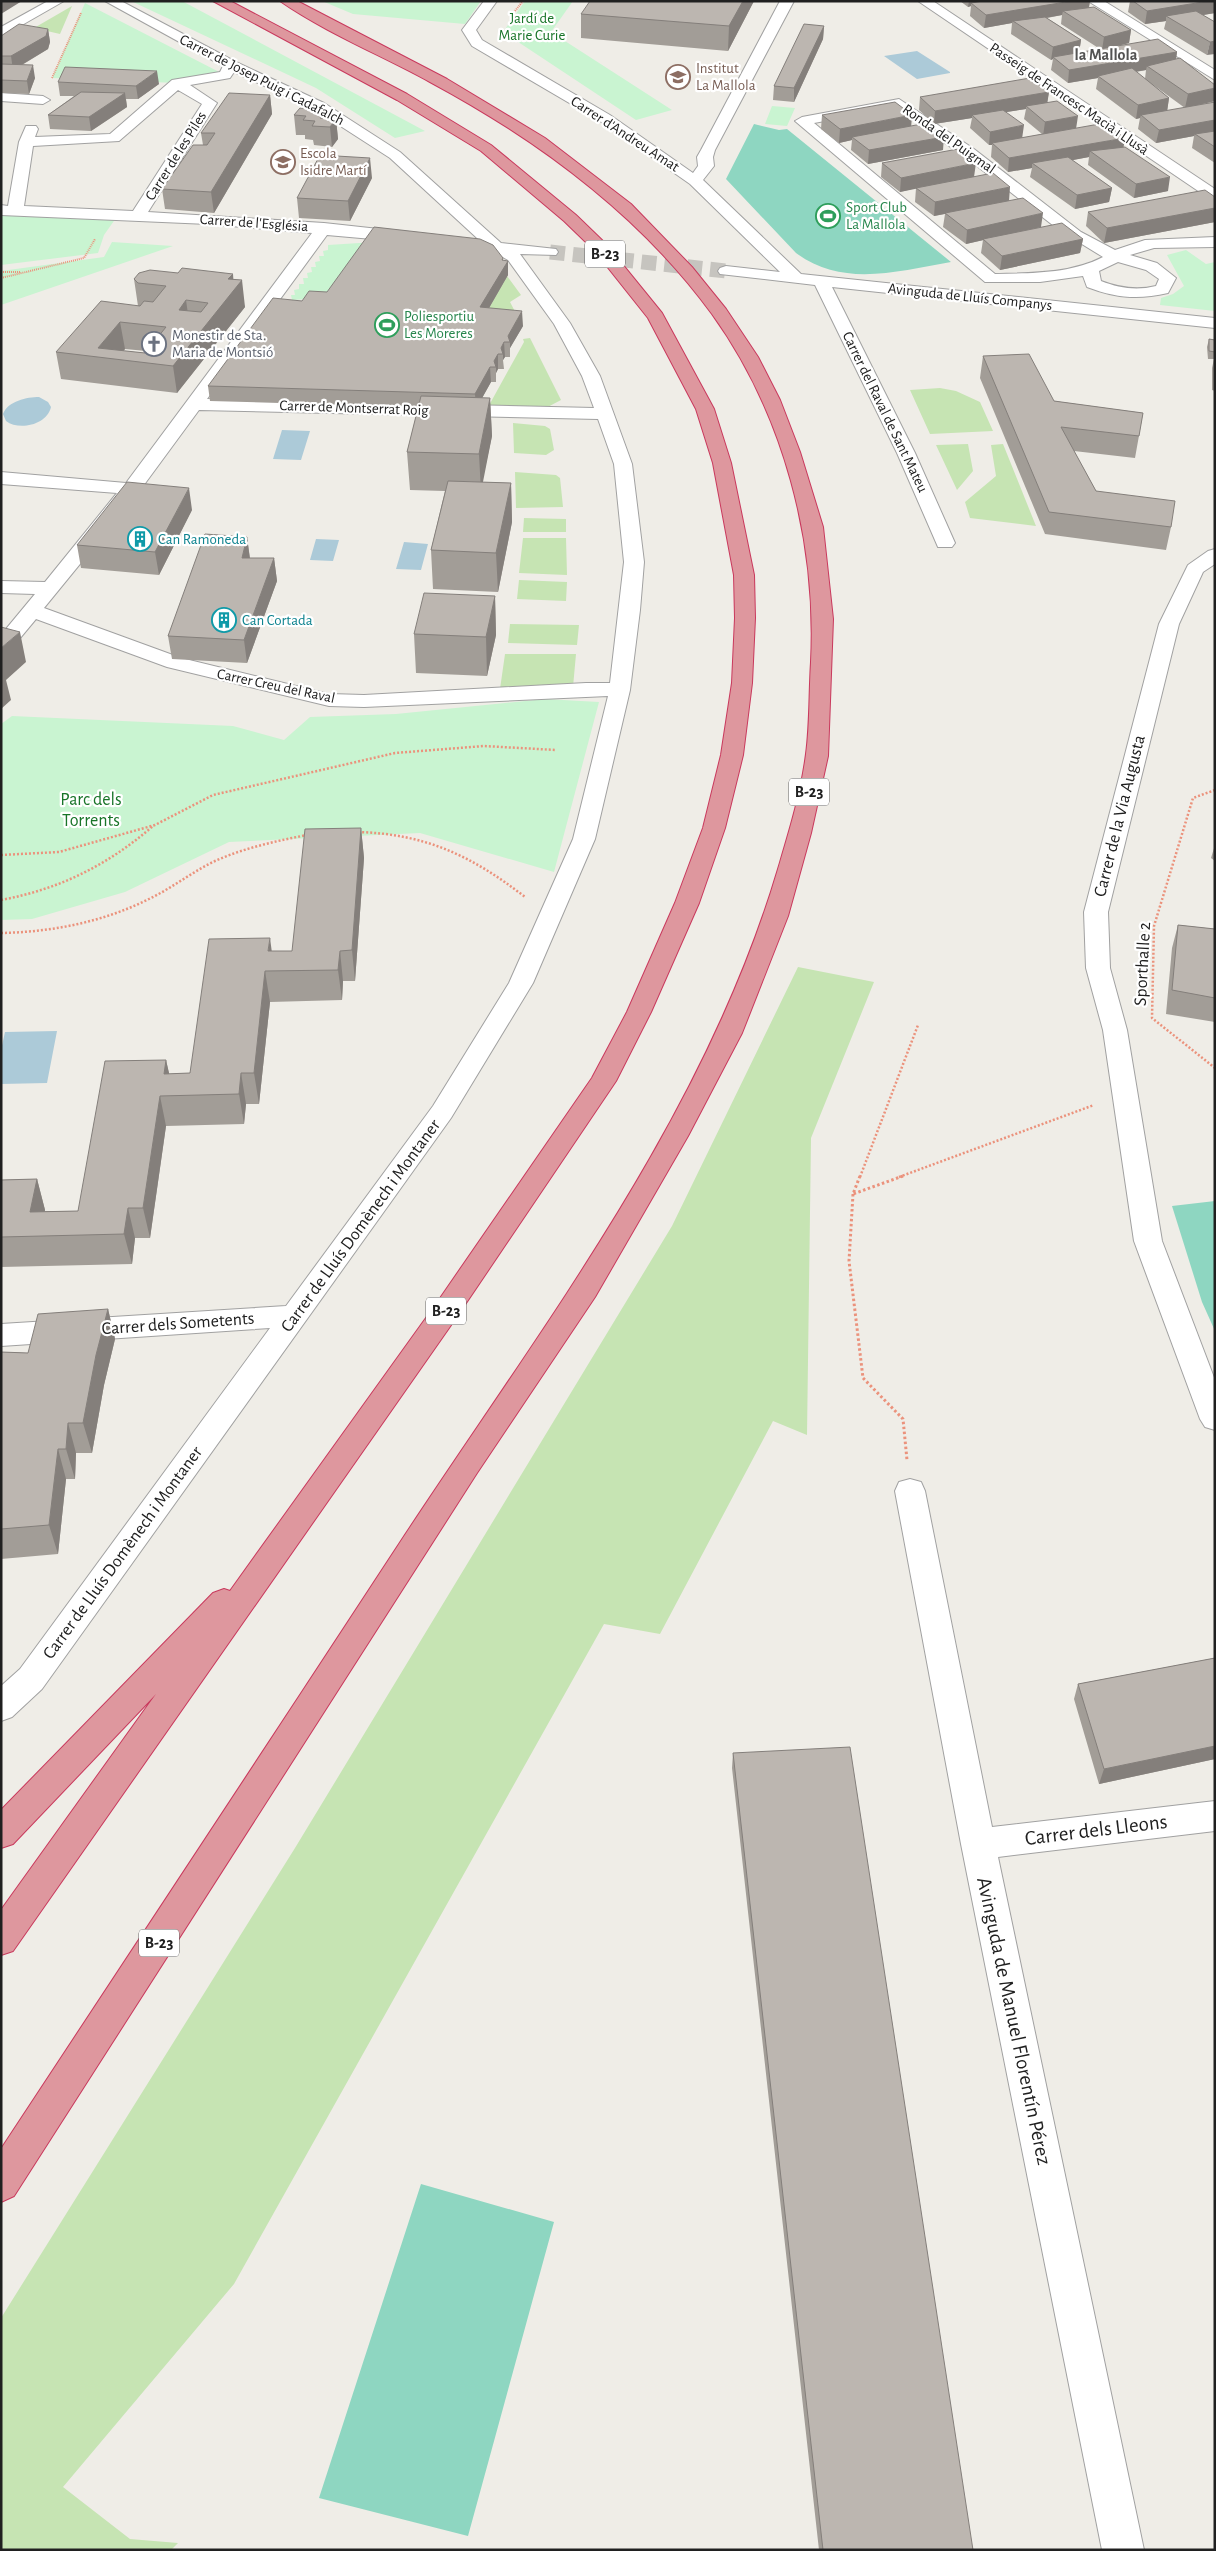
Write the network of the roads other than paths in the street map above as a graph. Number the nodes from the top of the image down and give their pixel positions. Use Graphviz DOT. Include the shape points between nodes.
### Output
graph roads {
  1 [pos="58,1"];
  2 [pos="112,1"];
  3 [pos="219,1"];
  4 [pos="286,1"];
  5 [pos="491,1"];
  6 [pos="787,1"];
  7 [pos="924,1"];
  8 [pos="1094,1"];
  9 [pos="1,33"];
  10 [pos="231,65"];
  11 [pos="1215,76"];
  12 [pos="177,83"];
  13 [pos="1,97"];
  14 [pos="43,100"];
  15 [pos="694,158"];
  16 [pos="695,181"];
  17 [pos="1215,196"];
  18 [pos="8,210"];
  19 [pos="138,216"];
  20 [pos="324,228"];
  21 [pos="424,239"];
  22 [pos="1215,242"];
  23 [pos="471,244"];
  24 [pos="496,247"];
  25 [pos="550,252"];
  26 [pos="1119,256"];
  27 [pos="1090,268"];
  28 [pos="726,271"];
  29 [pos="797,278"];
  30 [pos="821,281"];
  31 [pos="1215,323"];
  32 [pos="192,404"];
  33 [pos="606,413"];
  34 [pos="1,478"];
  35 [pos="131,489"];
  36 [pos="945,543"];
  37 [pos="1215,555"];
  38 [pos="1,587"];
  39 [pos="50,588"];
  40 [pos="32,610"];
  41 [pos="4,645"];
  42 [pos="620,690"];
  43 [pos="296,1316"];
  44 [pos="1,1335"];
  45 [pos="1215,1419"];
  46 [pos="910,1491"];
  47 [pos="286,1538"];
  48 [pos="1,1707"];
  49 [pos="1215,1816"];
  50 [pos="1,1833"];
  51 [pos="978,1844"];
  52 [pos="1,1939"];
  53 [pos="1,2184"];
  54 [pos="1123,2550"];
  1 -- 9 [label="street"];
  2 -- 10 [label="street, Carrer de Josep Puig i Cadafalch"];
  3 -- 47 [label="highway, B-23" via="402,97 486,148 570,218 600,248 656,317 705,409 722,463 738,537 744,584 742,683 732,755 714,828 687,903 639,1012 603,1081"];
  4 -- 53 [label="highway, B-23" via="442,82 540,141 625,207 686,270 720,313 749,357 771,400 791,452 813,527 823,618 817,756 800,833 776,916 730,1033 675,1136 585,1290 467,1465"];
  5 -- 15 [label="street, Carrer d'Andreu Amat" via="469,30 477,43 605,118 663,158"];
  6 -- 15 [label="street"];
  7 -- 17 [label="street, Passeig de Francesc Macià i Llusà"];
  8 -- 11 [label="street"];
  10 -- 12 [label="street" via="225,74"];
  10 -- 24 [label="street, Carrer de Josep Puig i Cadafalch" via="319,106 395,155"];
  12 -- 18 [label="street" via="114,138 29,135"];
  12 -- 19 [label="street, Carrer de les Piles" via="210,103"];
  13 -- 14 [label="street"];
  15 -- 16 [label="street, Carrer d'Andreu Amat"];
  15 -- 16 [label="street" via="706,166"];
  16 -- 29 [label="street, Carrer d'Andreu Amat"];
  18 -- 19 [label="street, Carrer de l'Església"];
  19 -- 20 [label="street, Carrer de l'Església"];
  20 -- 21 [label="street"];
  20 -- 32 [label="street, Carrer de l'Església"];
  22 -- 26 [label="street" via="1139,246"];
  23 -- 24 [label="street"];
  24 -- 25 [label="street"];
  24 -- 33 [label="street, Carrer de Josep Puig i Cadafalch" via="514,257 562,323 591,376"];
  26 -- 27 [label="street, Ronda del Puigmal"];
  26 -- 27 [label="street" via="1156,267 1168,278 1162,289 1141,295 1114,293 1093,284"];
  26 -- 27 [label="street, Ronda del Puigmal" via="1099,250 973,154 899,103 802,121 991,279 1046,277"];
  28 -- 29 [label="street, Avinguda de Lluís Companys"];
  29 -- 30 [label="street, Avinguda de Lluís Companys"];
  30 -- 31 [label="street, Avinguda de Lluís Companys"];
  30 -- 36 [label="street, Carrer del Raval de Sant Mateu" via="906,453"];
  32 -- 33 [label="street, Carrer de Montserrat Roig"];
  32 -- 35 [label="street, Carrer de l'Església"];
  33 -- 42 [label="street, Carrer de Lluís Domènech i Montaner" via="623,464 634,562"];
  34 -- 35 [label="street"];
  35 -- 39 [label="street, Carrer de l'Església"];
  37 -- 45 [label="street, Carrer de la Via Augusta" via="1195,569 1169,624 1096,912 1098,968 1115,1030 1148,1241"];
  38 -- 39 [label="street"];
  39 -- 40 [label="street, Carrer de l'Església"];
  40 -- 41 [label="street, Carrer de l'Església"];
  40 -- 42 [label="street, Carrer Creu del Raval" via="174,663 330,700"];
  42 -- 43 [label="street, Carrer de Lluís Domènech i Montaner" via="584,839 521,983 442,1112"];
  43 -- 44 [label="street, Carrer dels Sometents"];
  43 -- 48 [label="street, Carrer de Lluís Domènech i Montaner" via="31,1679"];
  46 -- 51 [label="street, Avinguda de Manuel Florentín Pérez"];
  47 -- 50 [label="highway"];
  47 -- 52 [label="highway, B-23"];
  49 -- 51 [label="street, Carrer dels Lleons"];
  51 -- 54 [label="street, Avinguda de Manuel Florentín Pérez"];
}
